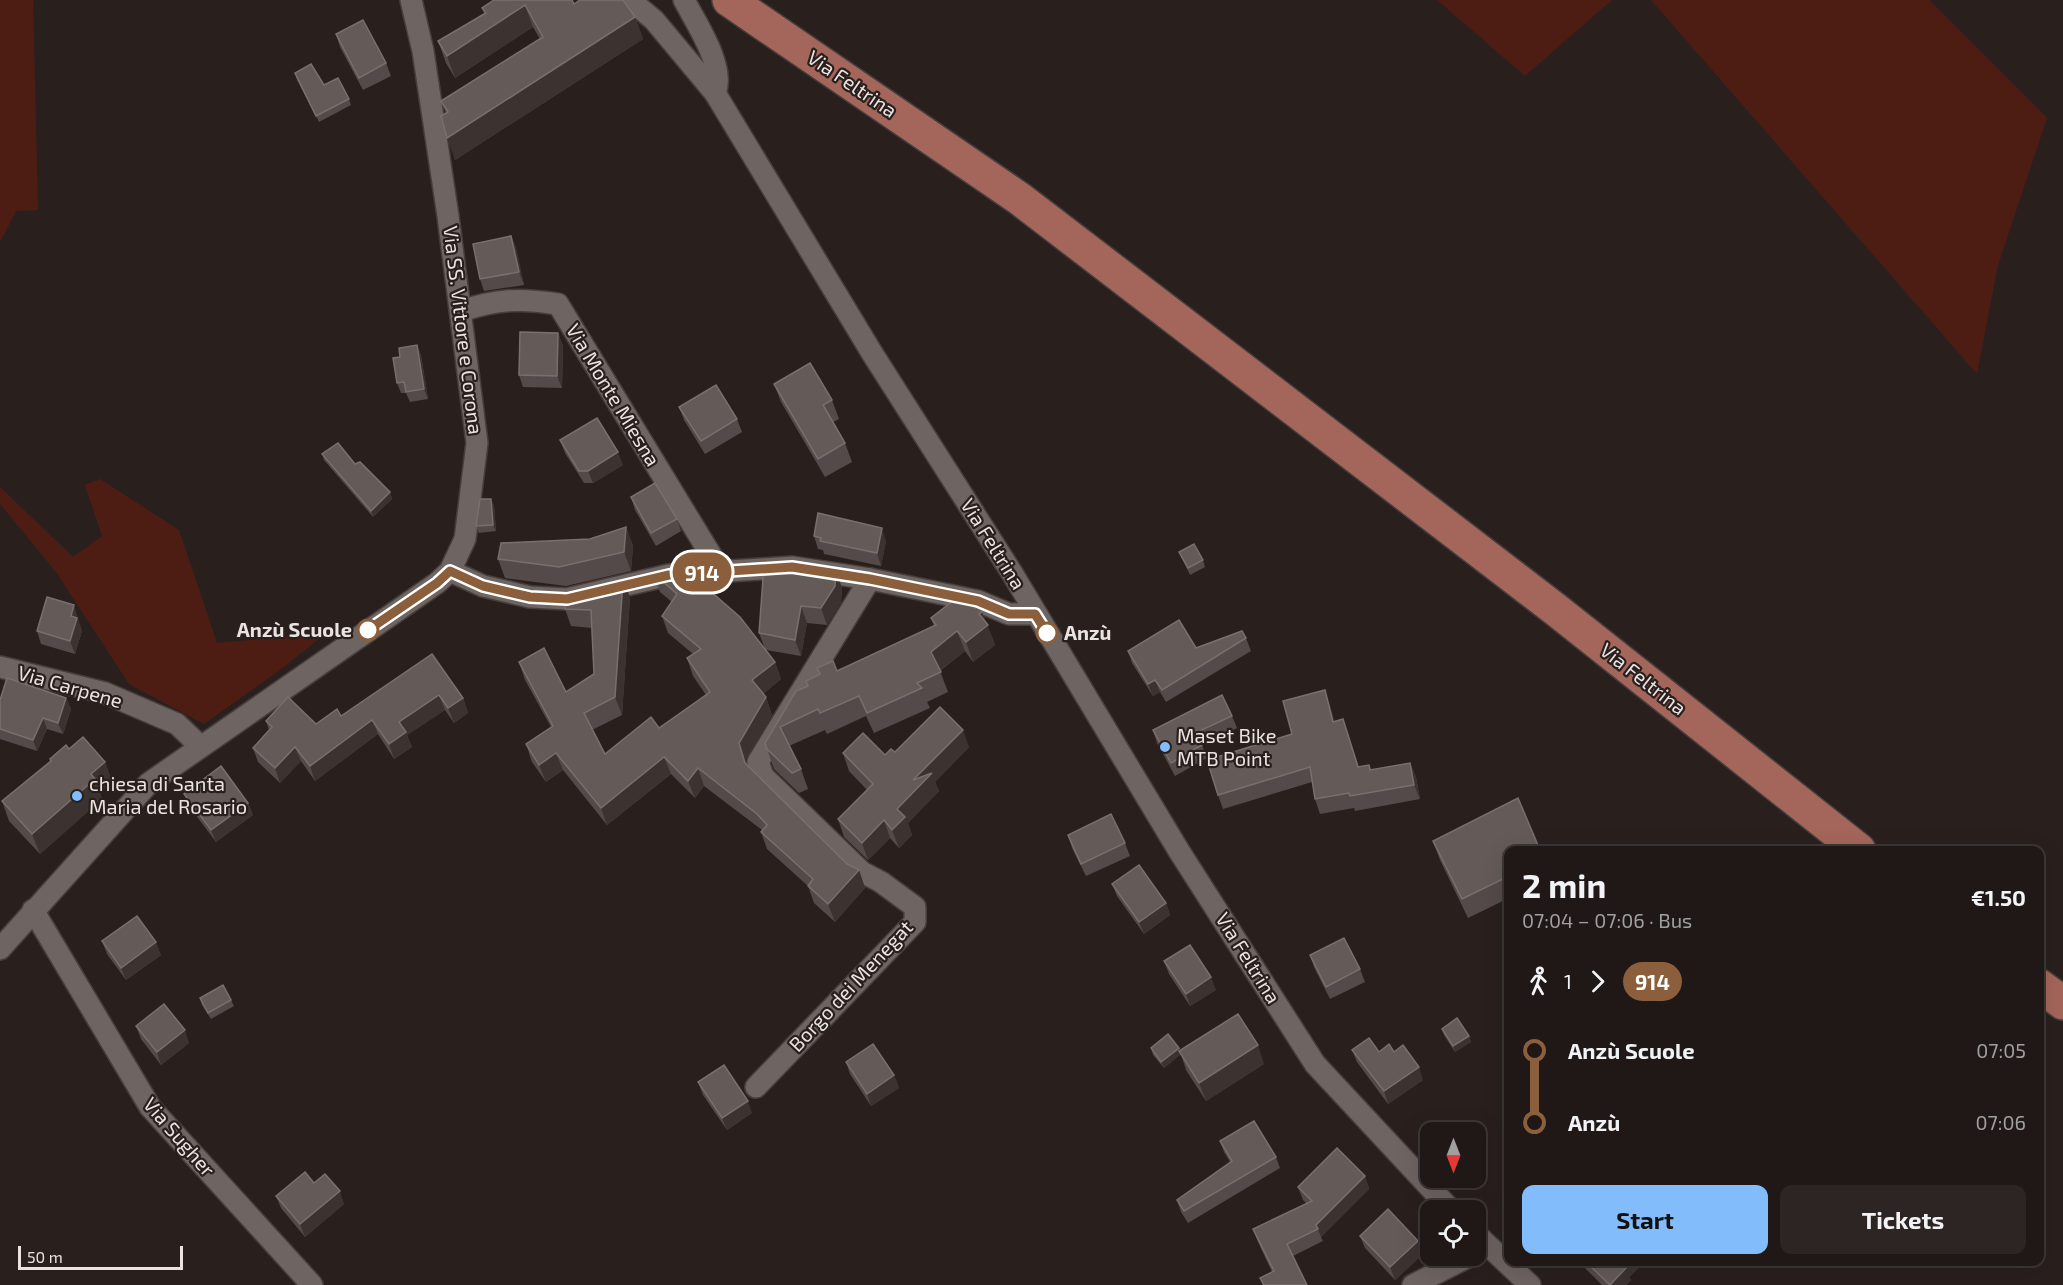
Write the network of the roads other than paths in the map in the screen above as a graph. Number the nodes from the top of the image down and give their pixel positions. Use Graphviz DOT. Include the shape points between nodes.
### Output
graph roads {
  1 [pos="411,0"];
  2 [pos="630,0"];
  3 [pos="684,0"];
  4 [pos="729,0"];
  5 [pos="715,93"];
  6 [pos="461,311"];
  7 [pos="720,570"];
  8 [pos="450,571"];
  9 [pos="870,579"];
  10 [pos="1035,614"];
  11 [pos="0,667"];
  12 [pos="200,746"];
  13 [pos="1854,846"];
  14 [pos="33,910"];
  15 [pos="0,950"];
  16 [pos="2044,990"];
  17 [pos="2063,1003"];
  18 [pos="756,1087"];
  19 [pos="1442,1200"];
  20 [pos="1486,1253"];
  21 [pos="1446,1266"];
  22 [pos="312,1285"];
  23 [pos="1413,1285"];
  24 [pos="1530,1285"];
  1 -- 6 [label="street, Via SS. Vittore e Corona" via="423,51"];
  2 -- 5 [label="street" via="654,20"];
  3 -- 5 [label="street, Via Feltrina" via="717,74"];
  4 -- 13 [label="main road, Via Feltrina" via="1020,200 1555,609"];
  5 -- 10 [label="street, Via Feltrina"];
  6 -- 7 [label="street, Via Monte Miesna" via="494,300 558,304"];
  6 -- 8 [label="street, Via SS. Vittore e Corona" via="477,443 465,539"];
  7 -- 8 [label="street" via="669,575 567,599 530,597 483,586"];
  7 -- 9 [label="street" via="792,567"];
  8 -- 12 [label="street, Via SS. Vittore e Corona"];
  9 -- 10 [label="street" via="978,601 1009,614"];
  9 -- 18 [label="street, Borgo dei Menegat" via="758,762 763,776 862,872 915,908 915,922"];
  10 -- 19 [label="street, Via Feltrina" via="1315,1064"];
  11 -- 12 [label="street, Via Carpene" via="105,693 177,724"];
  12 -- 14 [label="street, Via SS. Vittore e Corona" via="149,783"];
  14 -- 15 [label="street, Via SS. Vittore e Corona"];
  14 -- 22 [label="street, Via Sugher" via="150,1107"];
  16 -- 17 [label="main road"];
  20 -- 24 [label="street"];
  21 -- 23 [label="street"];
}
